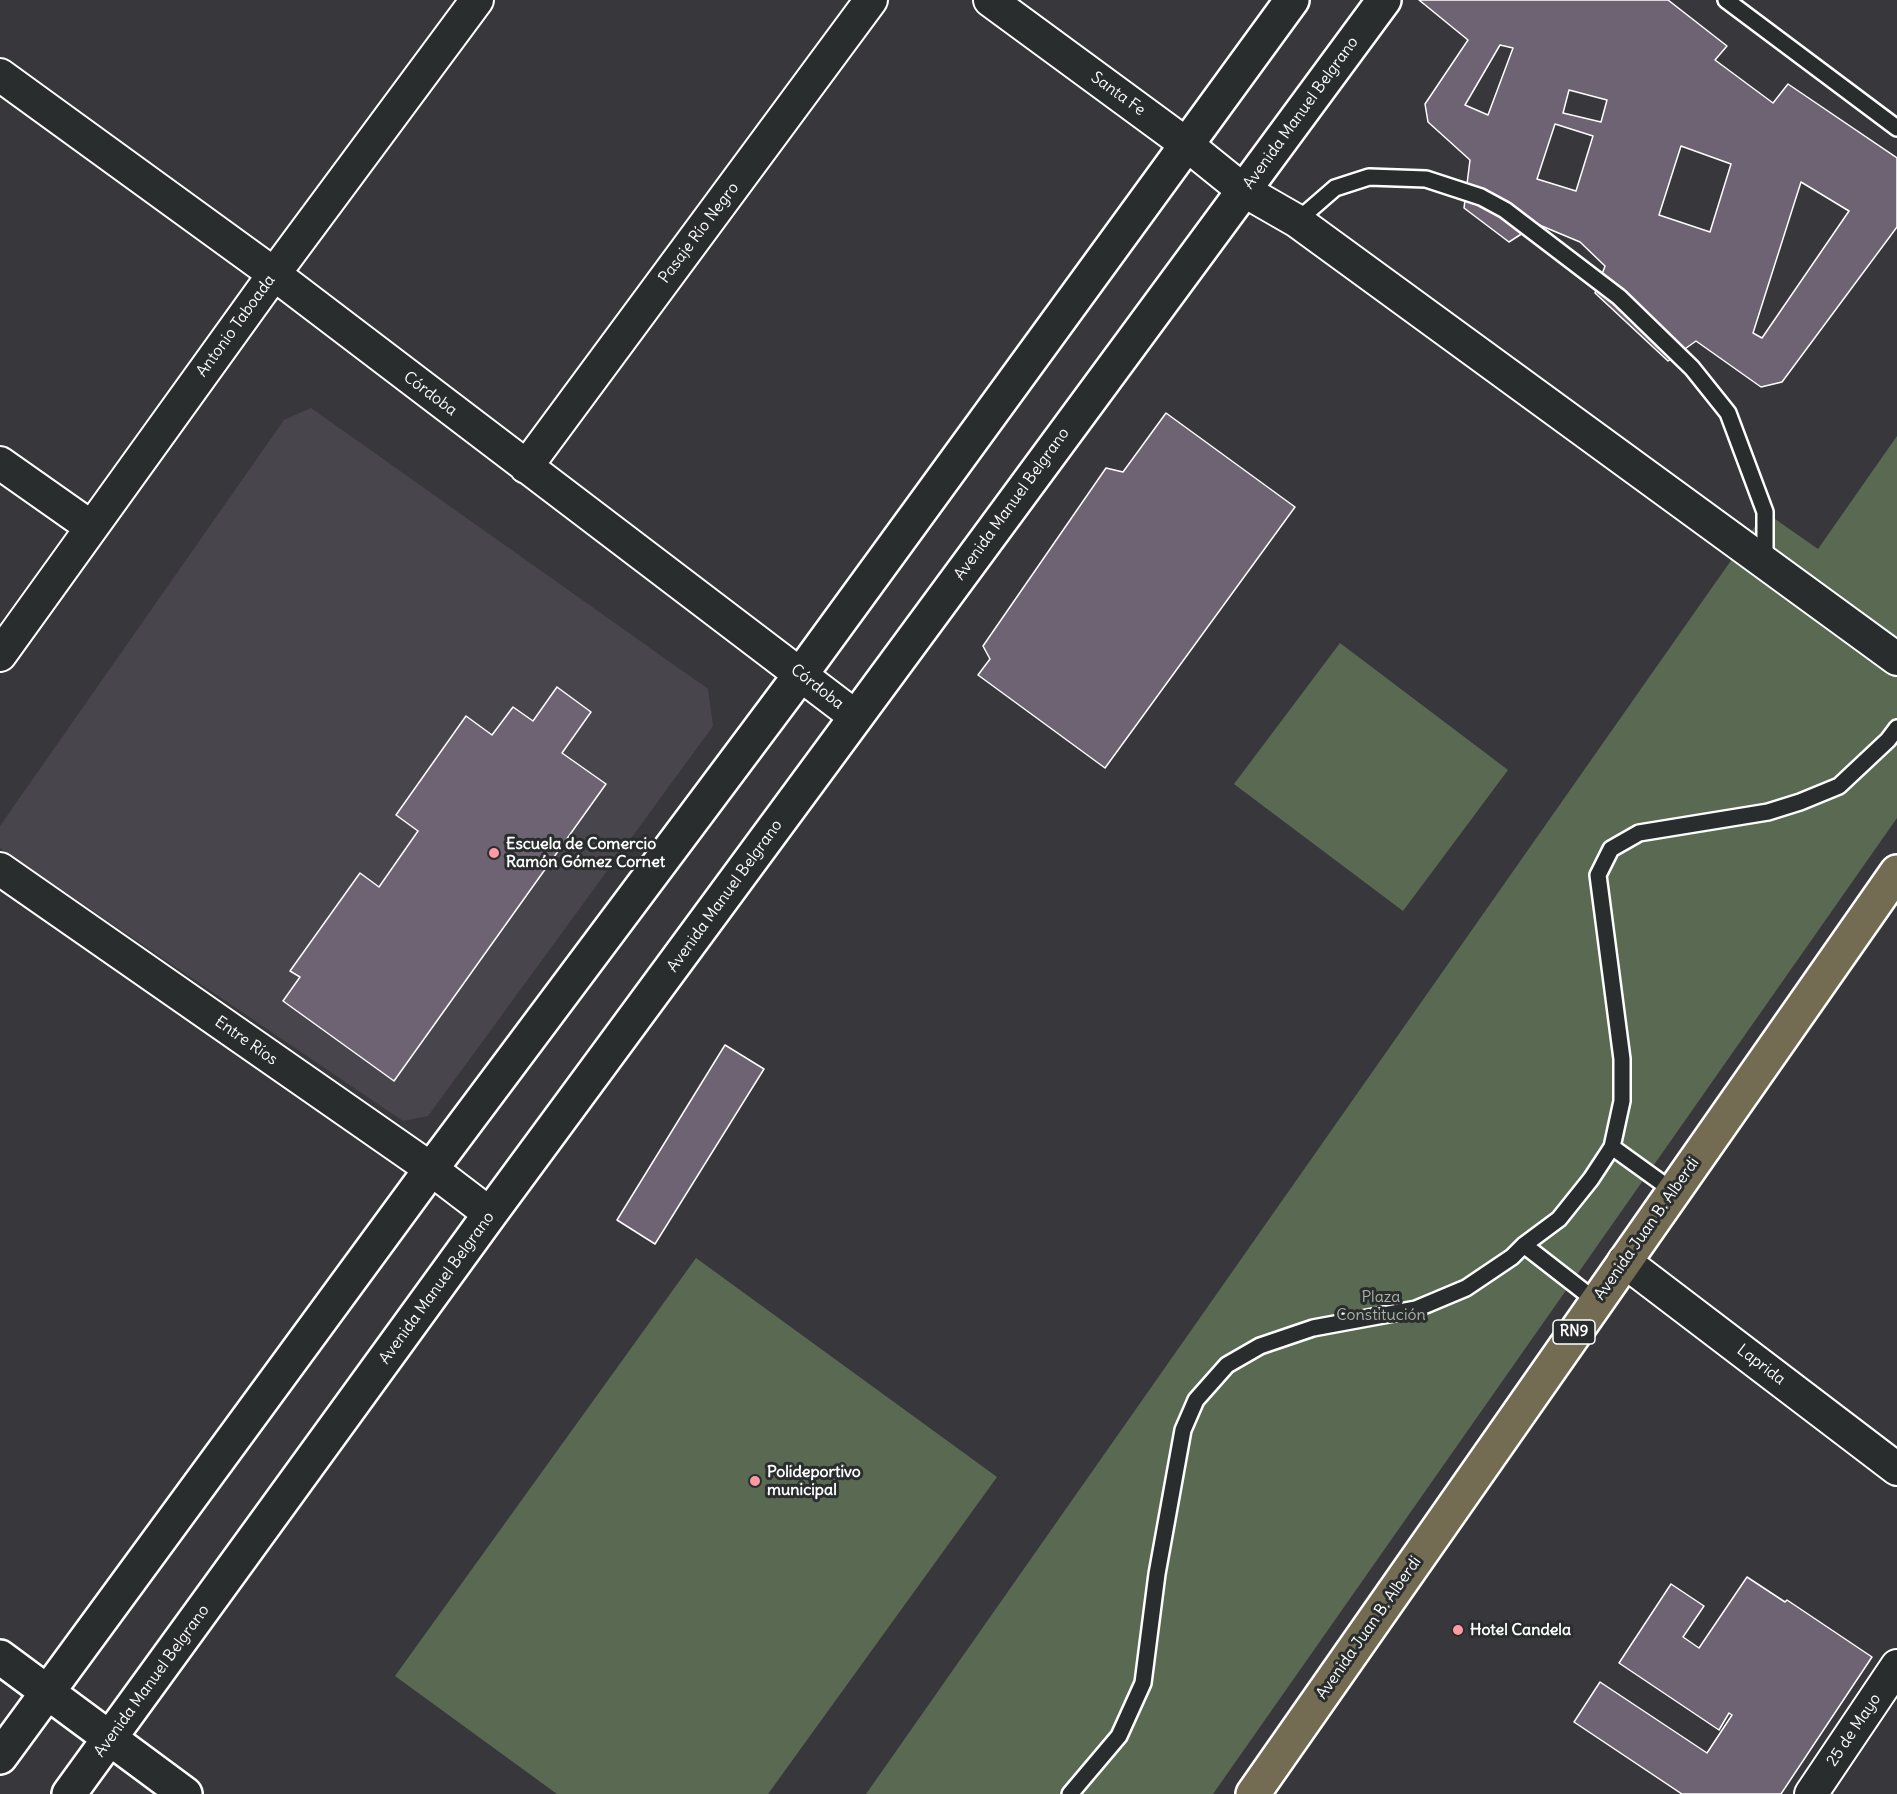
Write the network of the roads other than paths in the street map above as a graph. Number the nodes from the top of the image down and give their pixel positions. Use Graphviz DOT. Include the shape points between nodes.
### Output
graph roads {
  1 [pos="477,0"];
  2 [pos="871,0"];
  3 [pos="990,0"];
  4 [pos="1292,0"];
  5 [pos="1384,0"];
  6 [pos="1726,0"];
  7 [pos="0,75"];
  8 [pos="1897,128"];
  9 [pos="1186,144"];
  10 [pos="1243,190"];
  11 [pos="1297,221"];
  12 [pos="274,274"];
  13 [pos="0,463"];
  14 [pos="526,467"];
  15 [pos="91,527"];
  16 [pos="1765,562"];
  17 [pos="0,655"];
  18 [pos="1897,659"];
  19 [pos="801,674"];
  20 [pos="856,717"];
  21 [pos="1897,728"];
  22 [pos="0,869"];
  23 [pos="1897,872"];
  24 [pos="1612,1147"];
  25 [pos="431,1169"];
  26 [pos="1673,1191"];
  27 [pos="490,1214"];
  28 [pos="1524,1245"];
  29 [pos="1624,1261"];
  30 [pos="1596,1301"];
  31 [pos="1897,1469"];
  32 [pos="0,1657"];
  33 [pos="1897,1666"];
  34 [pos="48,1692"];
  35 [pos="110,1740"];
  36 [pos="0,1757"];
  37 [pos="69,1794"];
  38 [pos="185,1794"];
  39 [pos="1070,1794"];
  40 [pos="1253,1794"];
  41 [pos="1811,1794"];
  1 -- 12 [label="street, Antonio Taboada"];
  2 -- 14 [label="street, Pasaje Río Negro"];
  3 -- 9 [label="street, Santa Fe"];
  4 -- 9 [label="street"];
  5 -- 10 [label="street, Avenida Manuel Belgrano"];
  6 -- 8 [label="lane"];
  7 -- 12 [label="street, Córdoba"];
  9 -- 10 [label="street, Santa Fe"];
  9 -- 19 [label="street"];
  10 -- 11 [label="street, Santa Fe"];
  10 -- 20 [label="street, Avenida Manuel Belgrano"];
  11 -- 16 [label="street, Santa Fe"];
  11 -- 16 [label="lane" via="1335,188 1369,177 1426,179 1481,197 1505,210 1619,297 1692,368 1728,413 1765,512"];
  12 -- 14 [label="street, Córdoba"];
  12 -- 15 [label="street, Antonio Taboada"];
  13 -- 15 [label="street"];
  14 -- 19 [label="street, Córdoba"];
  15 -- 17 [label="street, Antonio Taboada"];
  16 -- 18 [label="street, Santa Fe"];
  19 -- 20 [label="street, Córdoba"];
  19 -- 25 [label="street"];
  20 -- 27 [label="street, Avenida Manuel Belgrano"];
  21 -- 24 [label="lane" via="1839,786 1768,812 1639,834 1611,849 1598,876 1622,1059 1622,1101"];
  22 -- 25 [label="street, Entre Ríos"];
  23 -- 26 [label="highway, Avenida Juan B. Alberdi / RN9"];
  24 -- 26 [label="lane"];
  24 -- 28 [label="lane" via="1559,1219"];
  25 -- 27 [label="street, Entre Ríos"];
  25 -- 34 [label="street"];
  26 -- 29 [label="highway, Avenida Juan B. Alberdi / RN9"];
  27 -- 35 [label="street, Avenida Manuel Belgrano"];
  28 -- 30 [label="lane"];
  28 -- 39 [label="lane" via="1466,1287 1416,1309 1313,1328 1260,1346 1227,1365 1196,1400 1183,1430 1157,1574 1143,1683 1119,1737"];
  29 -- 30 [label="highway, Avenida Juan B. Alberdi / RN9"];
  29 -- 31 [label="street, Laprida"];
  30 -- 40 [label="highway, Avenida Juan B. Alberdi / RN9"];
  32 -- 34 [label="street"];
  33 -- 41 [label="street, 25 de Mayo"];
  34 -- 35 [label="street"];
  34 -- 36 [label="street"];
  35 -- 37 [label="street, Avenida Manuel Belgrano"];
  35 -- 38 [label="street"];
}
